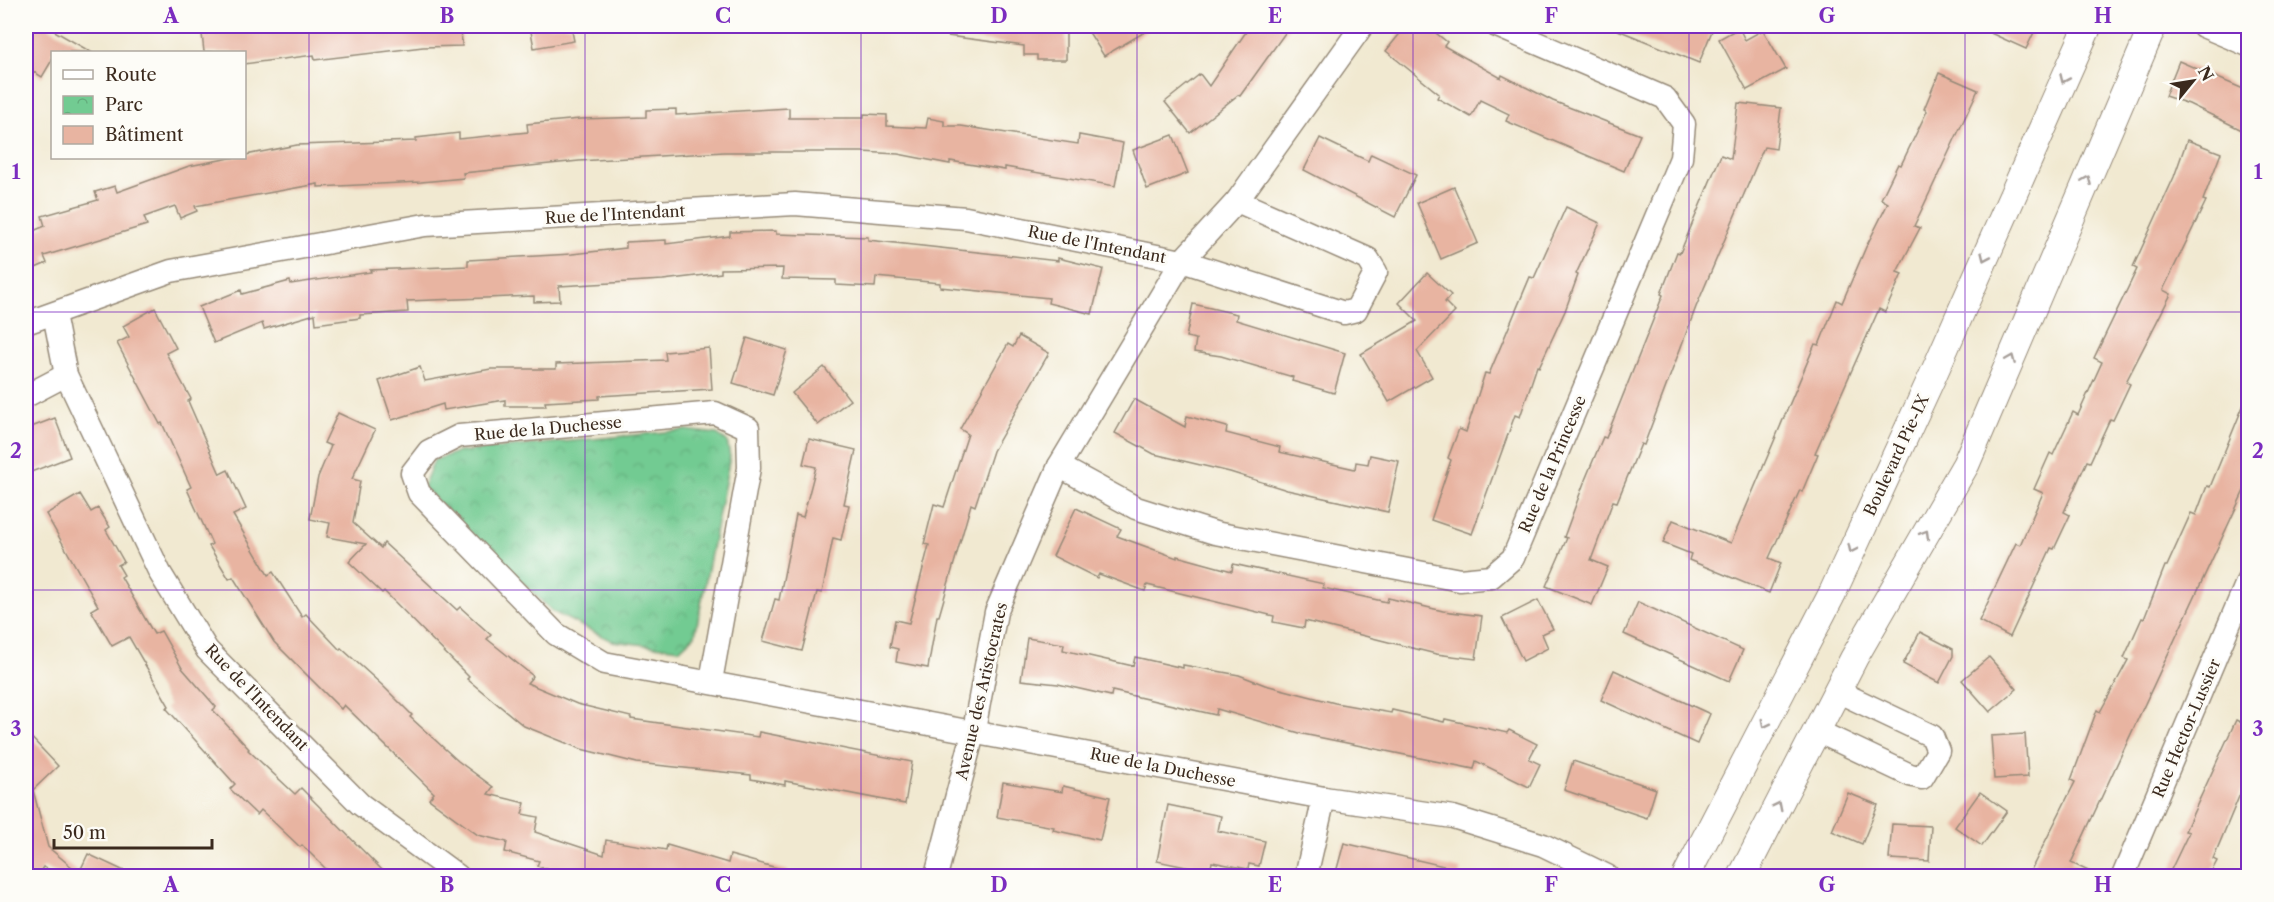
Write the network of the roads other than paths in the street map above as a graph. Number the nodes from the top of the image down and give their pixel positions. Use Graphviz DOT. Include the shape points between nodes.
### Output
graph roads {
  1 [pos="1362,26"];
  2 [pos="1497,26"];
  3 [pos="2088,26"];
  4 [pos="2153,26"];
  5 [pos="2203,26"];
  6 [pos="2248,45"];
  7 [pos="1237,201"];
  8 [pos="1182,261"];
  9 [pos="54,314"];
  10 [pos="26,323"];
  11 [pos="66,375"];
  12 [pos="26,396"];
  13 [pos="1059,466"];
  14 [pos="2248,580"];
  15 [pos="711,681"];
  16 [pos="1837,692"];
  17 [pos="974,730"];
  18 [pos="1817,731"];
  19 [pos="1324,798"];
  20 [pos="458,876"];
  21 [pos="936,876"];
  22 [pos="1306,876"];
  23 [pos="1607,876"];
  24 [pos="1686,876"];
  25 [pos="1742,876"];
  26 [pos="2123,876"];
  1 -- 7 [label="street, Avenue des Aristocrates"];
  2 -- 13 [label="street, Rue de la Princesse" via="1665,98 1684,124 1681,158 1513,558 1491,577 1460,580 1215,533 1136,508"];
  3 -- 24 [label="street, Boulevard Pie-IX, one-way" via="1832,594"];
  16 -- 4 [label="street, one-way" via="1966,464"];
  5 -- 6 [label="street"];
  7 -- 8 [label="street, Avenue des Aristocrates"];
  7 -- 8 [label="street" via="1368,259 1376,272 1356,310 1344,314"];
  8 -- 9 [label="street, Rue de l'Intendant" via="966,218 795,204 425,225 171,271"];
  8 -- 13 [label="street, Avenue des Aristocrates"];
  9 -- 10 [label="street, Rue de l'Intendant"];
  9 -- 11 [label="street, Rue de l'Intendant"];
  11 -- 12 [label="street"];
  11 -- 20 [label="street, Rue de l'Intendant" via="160,573 207,650 360,804"];
  13 -- 17 [label="street, Avenue des Aristocrates" via="996,612"];
  14 -- 26 [label="street, Rue Hector-Lussier"];
  15 -- 15 [label="street, Rue de la Duchesse" via="604,663 555,634 419,493 412,473 429,451 459,436 716,413 748,428 749,468"];
  15 -- 17 [label="street, Rue de la Duchesse"];
  16 -- 18 [label="street"];
  16 -- 18 [label="street" via="1932,736 1938,751 1930,768 1922,778 1910,775"];
  17 -- 19 [label="street, Rue de la Duchesse"];
  17 -- 21 [label="street, Avenue des Aristocrates"];
  25 -- 18 [label="street, one-way"];
  19 -- 22 [label="street"];
  19 -- 23 [label="street, Rue de la Duchesse" via="1429,812 1498,829 1543,845"];
}
